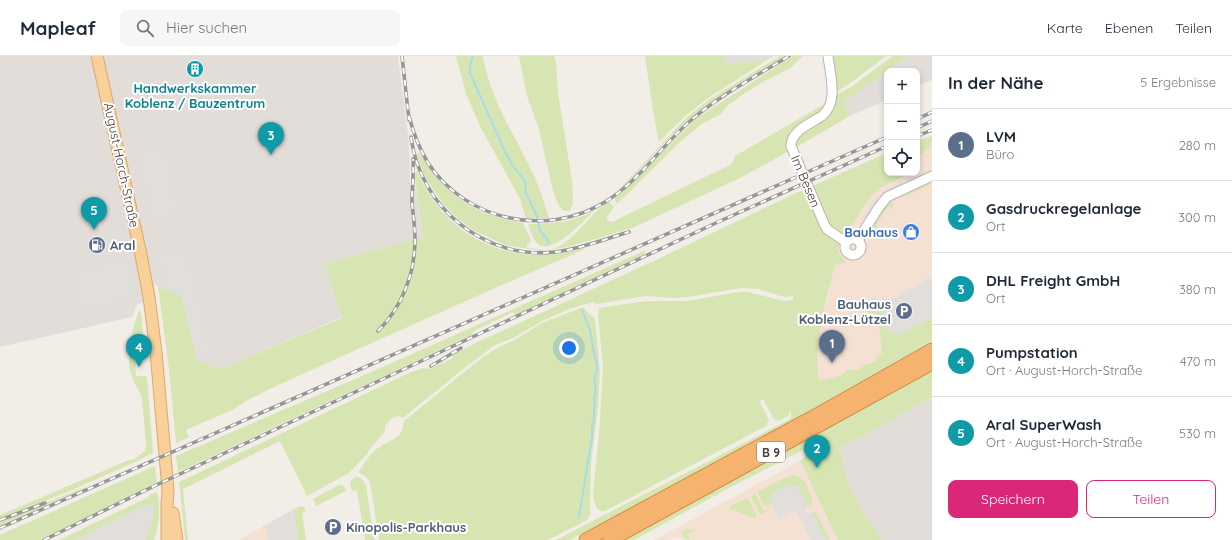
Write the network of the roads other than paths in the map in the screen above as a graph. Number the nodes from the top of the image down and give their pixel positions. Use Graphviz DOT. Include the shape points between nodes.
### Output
graph roads {
  1 [pos="97,56"];
  2 [pos="828,56"];
  3 [pos="932,176"];
  4 [pos="858,240"];
  5 [pos="846,242"];
  6 [pos="932,350"];
  7 [pos="932,363"];
  8 [pos="168,490"];
  9 [pos="167,525"];
  10 [pos="162,540"];
  11 [pos="167,540"];
  12 [pos="177,540"];
  13 [pos="586,540"];
  14 [pos="610,540"];
  1 -- 8 [label="main road, August-Horch-Straße" via="150,303"];
  2 -- 5 [label="street, Im Besen" via="832,96 830,104 826,113 796,134 791,140 791,146 824,224 828,230"];
  3 -- 4 [label="street" via="887,197"];
  4 -- 5 [label="street" via="851,238"];
  4 -- 5 [label="street" via="861,250 854,255 846,252"];
  6 -- 13 [label="highway, B 9"];
  7 -- 14 [label="highway, B 9"];
  8 -- 9 [label="main road, August-Horch-Straße"];
  8 -- 12 [label="main road, August-Horch-Straße"];
  9 -- 10 [label="main road"];
  9 -- 11 [label="main road, August-Horch-Straße"];
}
